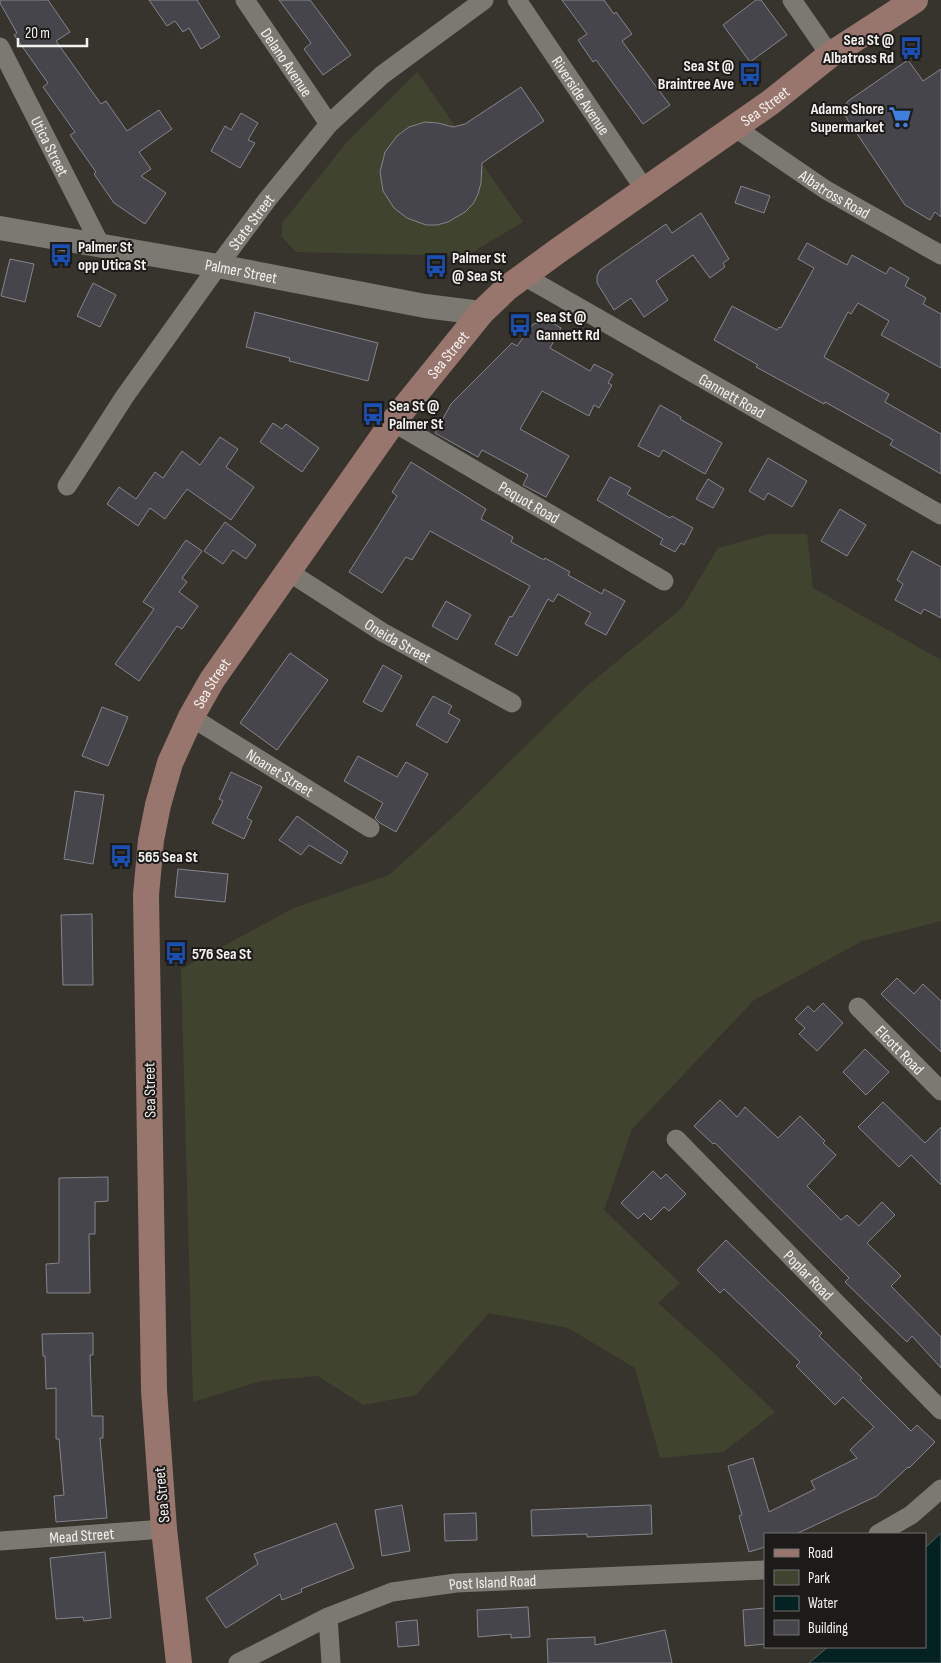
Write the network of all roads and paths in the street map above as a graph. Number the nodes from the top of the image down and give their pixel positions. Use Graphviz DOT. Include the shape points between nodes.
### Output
graph roads {
  1 [pos="245,0"];
  2 [pos="484,0"];
  3 [pos="517,0"];
  4 [pos="792,0"];
  5 [pos="915,0"];
  6 [pos="0,47"];
  7 [pos="830,55"];
  8 [pos="329,124"];
  9 [pos="734,127"];
  10 [pos="645,190"];
  11 [pos="0,228"];
  12 [pos="101,246"];
  13 [pos="941,255"];
  14 [pos="218,266"];
  15 [pos="524,276"];
  16 [pos="481,313"];
  17 [pos="393,422"];
  18 [pos="67,486"];
  19 [pos="941,515"];
  20 [pos="289,572"];
  21 [pos="664,581"];
  22 [pos="512,703"];
  23 [pos="191,717"];
  24 [pos="370,828"];
  25 [pos="858,1008"];
  26 [pos="941,1091"];
  27 [pos="676,1139"];
  28 [pos="941,1410"];
  29 [pos="941,1489"];
  30 [pos="164,1529"];
  31 [pos="880,1533"];
  32 [pos="0,1541"];
  33 [pos="764,1570"];
  34 [pos="328,1617"];
  35 [pos="179,1663"];
  36 [pos="238,1663"];
  37 [pos="331,1663"];
  1 -- 8 [label="street, Delano Avenue"];
  2 -- 8 [label="street, State Street" via="382,75"];
  3 -- 10 [label="street, Riverside Avenue"];
  4 -- 7 [label="street"];
  5 -- 7 [label="main road, Sea Street"];
  6 -- 12 [label="street, Utica Street"];
  7 -- 9 [label="main road, Sea Street"];
  8 -- 14 [label="street, State Street"];
  9 -- 10 [label="main road, Sea Street"];
  9 -- 13 [label="street, Albatross Road" via="826,190"];
  10 -- 15 [label="main road, Sea Street"];
  11 -- 12 [label="street, Palmer Street"];
  12 -- 14 [label="street, Palmer Street"];
  14 -- 16 [label="street, Palmer Street" via="425,306"];
  14 -- 18 [label="street, State Street" via="125,396"];
  15 -- 16 [label="main road, Sea Street"];
  15 -- 19 [label="street, Gannett Road"];
  16 -- 17 [label="main road, Sea Street"];
  17 -- 20 [label="main road, Sea Street"];
  17 -- 21 [label="street, Pequot Road"];
  20 -- 22 [label="street, Oneida Street" via="382,632"];
  20 -- 23 [label="main road, Sea Street" via="212,680"];
  23 -- 24 [label="street, Noanet Street"];
  23 -- 30 [label="main road, Sea Street" via="170,763 158,804 146,895 154,1390"];
  25 -- 26 [label="street, Elcott Road"];
  27 -- 28 [label="street, Poplar Road"];
  29 -- 31 [label="street" via="911,1514"];
  30 -- 32 [label="street, Mead Street"];
  30 -- 35 [label="main road, Sea Street"];
  33 -- 34 [label="street, Post Island Road" via="456,1582 392,1592"];
  34 -- 36 [label="street, Post Island Road"];
  34 -- 37 [label="street"];
}
